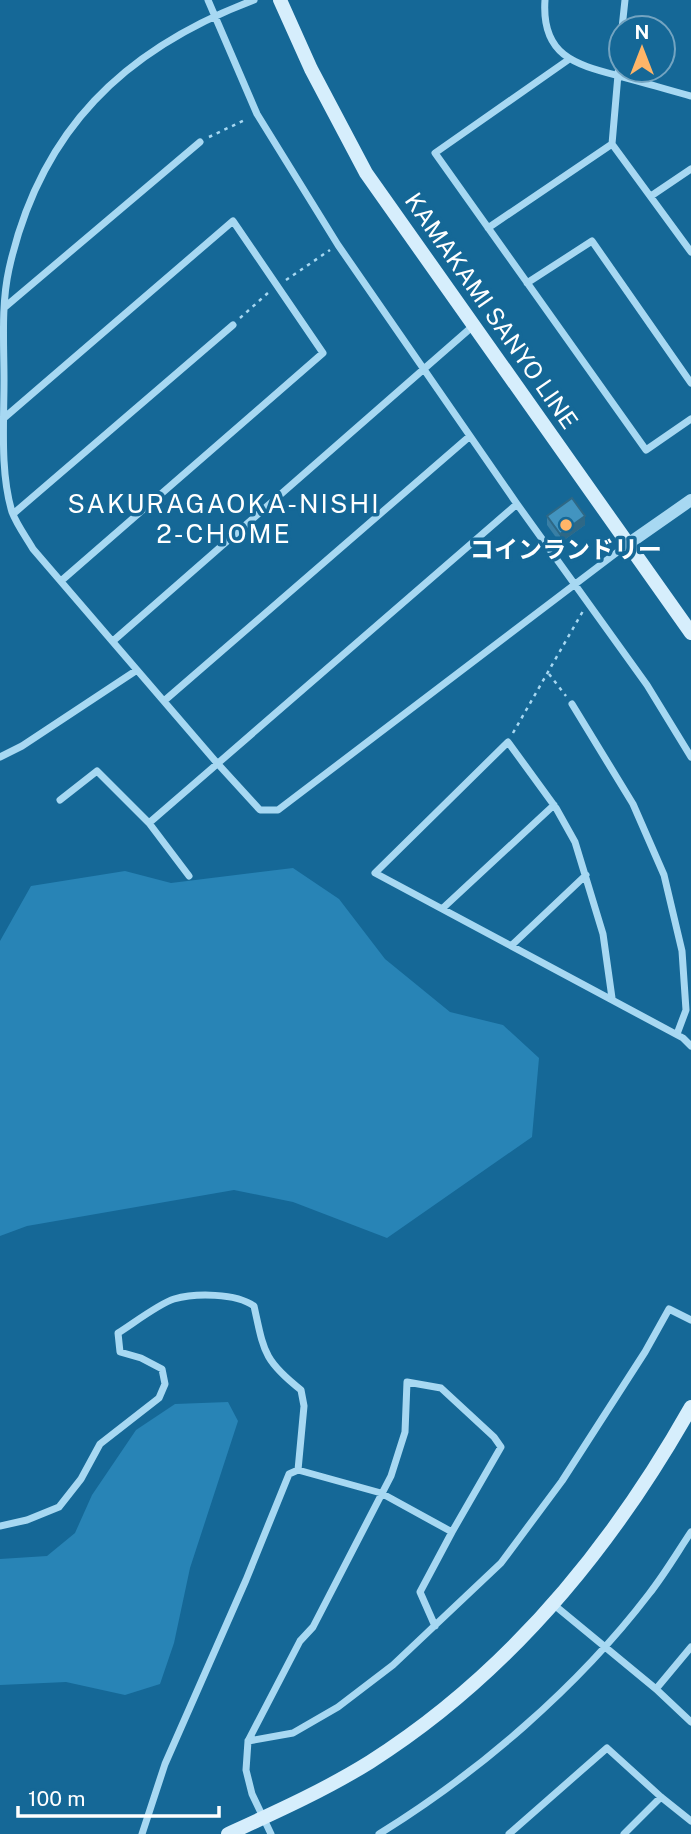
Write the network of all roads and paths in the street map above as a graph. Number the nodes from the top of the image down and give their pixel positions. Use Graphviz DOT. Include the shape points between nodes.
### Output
graph roads {
  1 [pos="208,0"];
  2 [pos="254,0"];
  3 [pos="281,0"];
  4 [pos="545,0"];
  5 [pos="216,15"];
  6 [pos="568,60"];
  7 [pos="607,73"];
  8 [pos="617,84"];
  9 [pos="647,84"];
  10 [pos="691,96"];
  11 [pos="257,114"];
  12 [pos="200,142"];
  13 [pos="612,145"];
  14 [pos="691,169"];
  15 [pos="651,196"];
  16 [pos="488,228"];
  17 [pos="691,252"];
  18 [pos="527,283"];
  19 [pos="5,308"];
  20 [pos="233,325"];
  21 [pos="473,326"];
  22 [pos="424,369"];
  23 [pos="691,383"];
  24 [pos="4,418"];
  25 [pos="691,419"];
  26 [pos="470,436"];
  27 [pos="691,500"];
  28 [pos="516,504"];
  29 [pos="13,514"];
  30 [pos="628,544"];
  31 [pos="61,582"];
  32 [pos="575,583"];
  33 [pos="587,604"];
  34 [pos="691,633"];
  35 [pos="113,641"];
  36 [pos="137,670"];
  37 [pos="549,673"];
  38 [pos="164,701"];
  39 [pos="572,705"];
  40 [pos="508,742"];
  41 [pos="0,757"];
  42 [pos="691,757"];
  43 [pos="217,763"];
  44 [pos="60,800"];
  45 [pos="554,805"];
  46 [pos="149,822"];
  47 [pos="586,875"];
  48 [pos="189,876"];
  49 [pos="443,908"];
  50 [pos="512,945"];
  51 [pos="612,998"];
  52 [pos="677,1034"];
  53 [pos="691,1046"];
  54 [pos="691,1320"];
  55 [pos="691,1407"];
  56 [pos="298,1470"];
  57 [pos="381,1493"];
  58 [pos="0,1526"];
  59 [pos="452,1532"];
  60 [pos="691,1532"];
  61 [pos="553,1604"];
  62 [pos="435,1626"];
  63 [pos="604,1646"];
  64 [pos="691,1647"];
  65 [pos="656,1689"];
  66 [pos="691,1722"];
  67 [pos="248,1741"];
  68 [pos="661,1797"];
  69 [pos="263,1818"];
  70 [pos="691,1821"];
  71 [pos="142,1834"];
  72 [pos="228,1834"];
  73 [pos="271,1834"];
  74 [pos="379,1834"];
  75 [pos="509,1834"];
  76 [pos="624,1834"];
  1 -- 5 [label="street"];
  2 -- 5 [label="street"];
  3 -- 21 [label="main road, KAMAKAMI SANYO LINE" via="311,69 366,173"];
  4 -- 6 [label="street" via="548,33"];
  5 -- 11 [label="street"];
  5 -- 19 [label="street" via="159,46 107,86 65,136 36,187 8,270"];
  6 -- 7 [label="street"];
  6 -- 16 [label="street" via="435,153"];
  8 -- 13 [label="street"];
  9 -- 10 [label="street"];
  11 -- 12 [label="path"];
  11 -- 22 [label="street" via="338,245"];
  12 -- 19 [label="street"];
  13 -- 15 [label="street"];
  13 -- 16 [label="street"];
  14 -- 15 [label="street"];
  15 -- 17 [label="street"];
  16 -- 18 [label="street"];
  18 -- 23 [label="street" via="592,241"];
  18 -- 25 [label="street" via="646,450"];
  19 -- 24 [label="street"];
  20 -- 29 [label="street"];
  21 -- 22 [label="street"];
  21 -- 30 [label="main road, KAMAKAMI SANYO LINE"];
  22 -- 26 [label="street"];
  22 -- 35 [label="street"];
  24 -- 29 [label="street" via="6,490"];
  24 -- 31 [label="street" via="233,221 323,353"];
  26 -- 28 [label="street"];
  26 -- 38 [label="street"];
  27 -- 30 [label="street"];
  28 -- 32 [label="street"];
  28 -- 43 [label="street"];
  29 -- 31 [label="street" via="33,549"];
  30 -- 32 [label="street"];
  30 -- 34 [label="main road, KAMAKAMI SANYO LINE"];
  31 -- 35 [label="street"];
  32 -- 33 [label="street"];
  32 -- 43 [label="street" via="278,810 260,810"];
  33 -- 37 [label="path"];
  33 -- 42 [label="street" via="647,685"];
  35 -- 36 [label="street"];
  36 -- 38 [label="street"];
  36 -- 41 [label="street"];
  37 -- 39 [label="path"];
  37 -- 40 [label="path"];
  38 -- 43 [label="street"];
  39 -- 52 [label="street" via="633,804 664,875 682,951 686,1010"];
  40 -- 45 [label="street"];
  40 -- 49 [label="street" via="375,873"];
  43 -- 46 [label="street"];
  44 -- 46 [label="street" via="97,771"];
  45 -- 47 [label="street" via="575,842"];
  45 -- 49 [label="street"];
  46 -- 48 [label="street"];
  47 -- 50 [label="street"];
  47 -- 51 [label="street" via="604,933"];
  49 -- 50 [label="street"];
  50 -- 51 [label="street"];
  51 -- 52 [label="street"];
  52 -- 53 [label="street"];
  54 -- 62 [label="street" via="669,1309 562,1481 500,1563"];
  55 -- 61 [label="main road" via="608,1538"];
  56 -- 57 [label="street"];
  56 -- 58 [label="street" via="304,1406 301,1390 277,1371 265,1353 254,1306 243,1298 221,1295 173,1299 118,1333 120,1352 162,1369 165,1384 159,1398 100,1444 59,1507"];
  56 -- 71 [label="street" via="289,1474 190,1704"];
  57 -- 59 [label="street"];
  57 -- 59 [label="street" via="405,1432 408,1382 441,1388 501,1447"];
  57 -- 67 [label="street"];
  59 -- 62 [label="street" via="420,1592"];
  60 -- 63 [label="street" via="649,1594"];
  61 -- 63 [label="street"];
  61 -- 69 [label="main road" via="469,1687 418,1727 369,1762"];
  62 -- 67 [label="street" via="338,1707 293,1733"];
  63 -- 65 [label="street"];
  63 -- 74 [label="street" via="512,1738"];
  64 -- 65 [label="street"];
  65 -- 66 [label="street"];
  67 -- 69 [label="street" via="246,1770"];
  68 -- 70 [label="street"];
  68 -- 75 [label="street" via="607,1748"];
  68 -- 76 [label="street"];
  69 -- 72 [label="main road"];
  69 -- 73 [label="street"];
}
